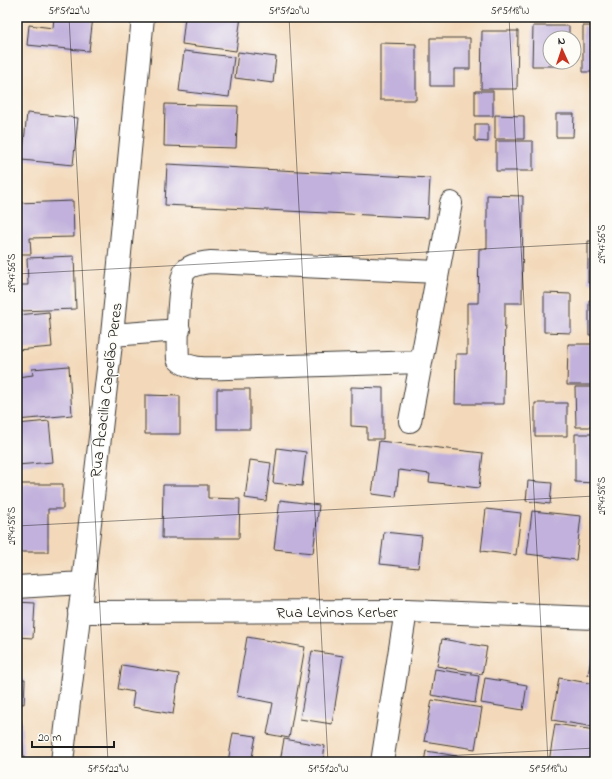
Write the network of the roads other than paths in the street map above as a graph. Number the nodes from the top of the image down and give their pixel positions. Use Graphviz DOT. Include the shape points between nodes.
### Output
graph roads {
  1 [pos="143,17"];
  2 [pos="451,203"];
  3 [pos="438,272"];
  4 [pos="179,330"];
  5 [pos="112,334"];
  6 [pos="421,362"];
  7 [pos="410,421"];
  8 [pos="82,583"];
  9 [pos="17,587"];
  10 [pos="406,611"];
  11 [pos="79,612"];
  12 [pos="595,618"];
  13 [pos="62,762"];
  14 [pos="382,762"];
  1 -- 5 [label="street, Rua Acacilia Capelão Peres"];
  2 -- 3 [label="street"];
  3 -- 4 [label="street" via="225,262 196,264 185,271 180,284"];
  3 -- 6 [label="street"];
  4 -- 5 [label="street"];
  4 -- 6 [label="street" via="178,359 188,366 228,368"];
  5 -- 8 [label="street, Rua Acacilia Capelão Peres"];
  6 -- 7 [label="street"];
  8 -- 9 [label="street"];
  8 -- 11 [label="street, Rua Acacilia Capelão Peres"];
  10 -- 11 [label="street, Rua Levinos Kerber"];
  10 -- 12 [label="street, Rua Levinos Kerber"];
  10 -- 14 [label="street"];
  11 -- 13 [label="street, Rua Acacilia Capelão Peres"];
}
